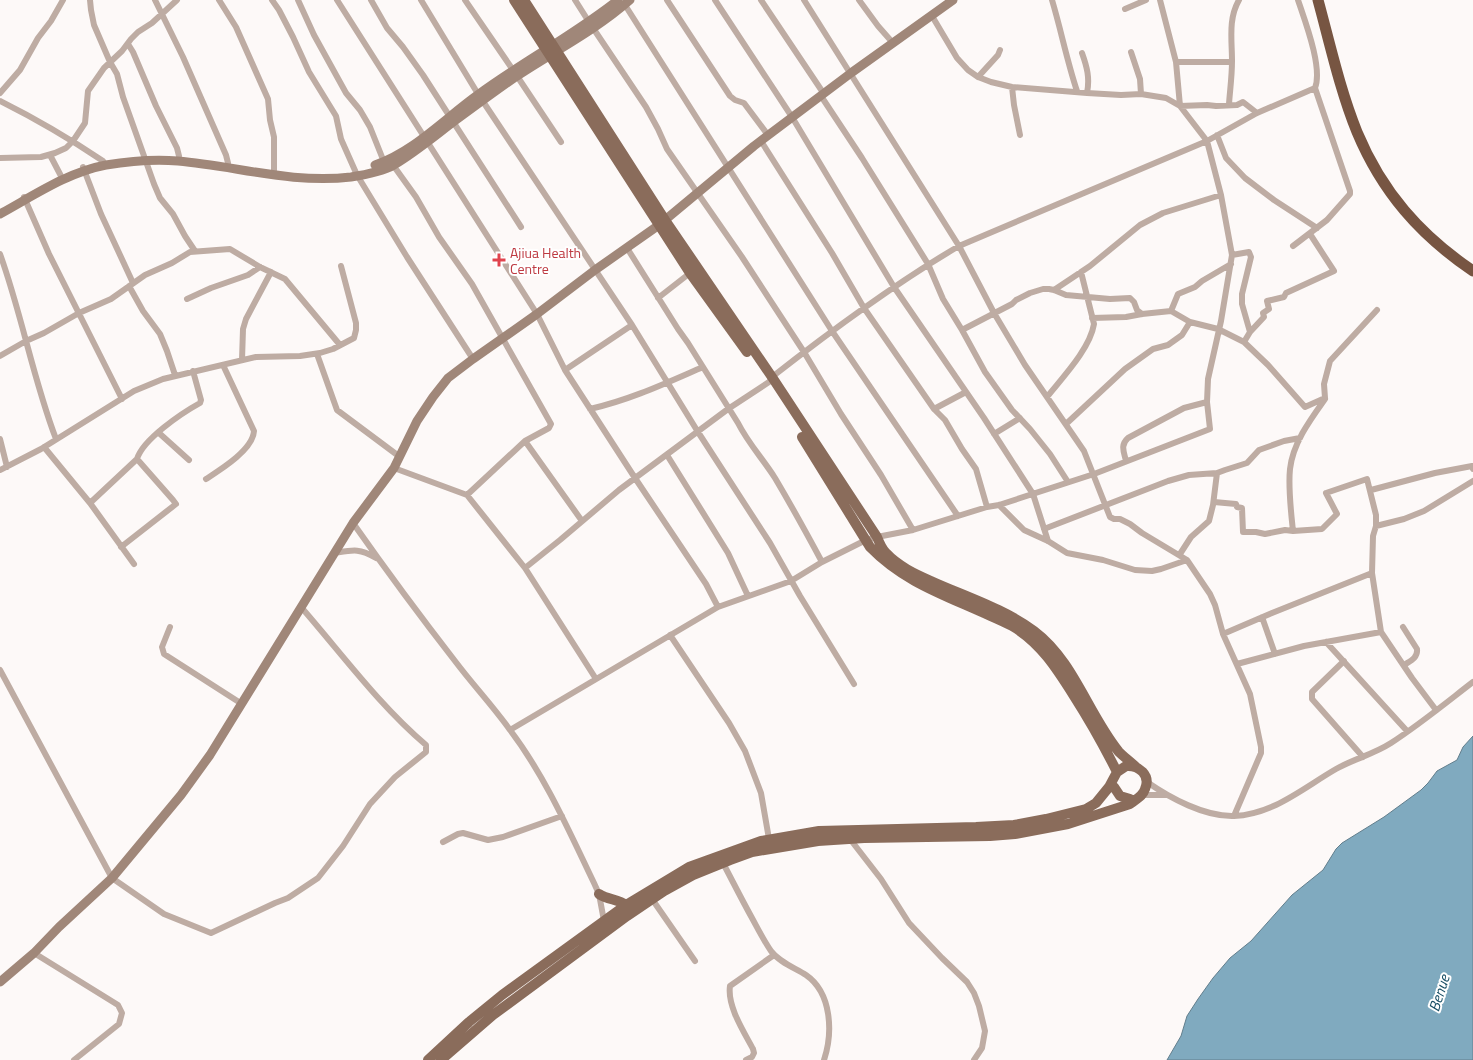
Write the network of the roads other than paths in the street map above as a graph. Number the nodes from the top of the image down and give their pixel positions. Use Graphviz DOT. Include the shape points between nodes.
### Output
graph roads {
  1 [pos="63,0"];
  2 [pos="90,0"];
  3 [pos="155,0"];
  4 [pos="177,0"];
  5 [pos="219,0"];
  6 [pos="272,0"];
  7 [pos="298,0"];
  8 [pos="337,0"];
  9 [pos="371,0"];
  10 [pos="421,0"];
  11 [pos="465,0"];
  12 [pos="514,0"];
  13 [pos="524,0"];
  14 [pos="575,0"];
  15 [pos="667,0"];
  16 [pos="715,0"];
  17 [pos="761,0"];
  18 [pos="804,0"];
  19 [pos="859,0"];
  20 [pos="953,0"];
  21 [pos="1052,0"];
  22 [pos="1146,0"];
  23 [pos="1160,0"];
  24 [pos="1239,0"];
  25 [pos="1298,0"];
  26 [pos="1318,0"];
  27 [pos="624,2"];
  28 [pos="1125,9"];
  29 [pos="163,14"];
  30 [pos="932,16"];
  31 [pos="591,25"];
  32 [pos="893,43"];
  33 [pos="128,44"];
  34 [pos="552,50"];
  35 [pos="1000,50"];
  36 [pos="1131,52"];
  37 [pos="1082,53"];
  38 [pos="110,62"];
  39 [pos="1176,62"];
  40 [pos="1232,62"];
  41 [pos="515,73"];
  42 [pos="852,73"];
  43 [pos="978,77"];
  44 [pos="1012,87"];
  45 [pos="1315,88"];
  46 [pos="1077,91"];
  47 [pos="0,93"];
  48 [pos="1087,93"];
  49 [pos="1141,94"];
  50 [pos="822,95"];
  51 [pos="480,97"];
  52 [pos="0,102"];
  53 [pos="1229,104"];
  54 [pos="1180,106"];
  55 [pos="1257,113"];
  56 [pos="792,117"];
  57 [pos="451,119"];
  58 [pos="1020,135"];
  59 [pos="1217,135"];
  60 [pos="765,138"];
  61 [pos="426,140"];
  62 [pos="73,141"];
  63 [pos="1206,141"];
  64 [pos="561,142"];
  65 [pos="50,155"];
  66 [pos="179,156"];
  67 [pos="0,158"];
  68 [pos="145,158"];
  69 [pos="104,163"];
  70 [pos="228,163"];
  71 [pos="389,164"];
  72 [pos="729,167"];
  73 [pos="84,169"];
  74 [pos="274,172"];
  75 [pos="356,173"];
  76 [pos="61,176"];
  77 [pos="697,193"];
  78 [pos="1221,195"];
  79 [pos="24,198"];
  80 [pos="0,209"];
  81 [pos="0,214"];
  82 [pos="662,223"];
  83 [pos="521,227"];
  84 [pos="1317,228"];
  85 [pos="1310,234"];
  86 [pos="959,246"];
  87 [pos="1293,246"];
  88 [pos="627,248"];
  89 [pos="195,251"];
  90 [pos="0,254"];
  91 [pos="1232,255"];
  92 [pos="928,264"];
  93 [pos="1231,264"];
  94 [pos="341,266"];
  95 [pos="260,267"];
  96 [pos="595,270"];
  97 [pos="1473,271"];
  98 [pos="271,272"];
  99 [pos="1081,272"];
  100 [pos="690,273"];
  101 [pos="131,285"];
  102 [pos="894,287"];
  103 [pos="1054,290"];
  104 [pos="1088,297"];
  105 [pos="658,298"];
  106 [pos="187,299"];
  107 [pos="864,308"];
  108 [pos="1377,310"];
  109 [pos="1171,311"];
  110 [pos="79,313"];
  111 [pos="994,313"];
  112 [pos="537,314"];
  113 [pos="1142,314"];
  114 [pos="1092,318"];
  115 [pos="1190,322"];
  116 [pos="632,325"];
  117 [pos="1218,329"];
  118 [pos="962,330"];
  119 [pos="832,331"];
  120 [pos="1250,332"];
  121 [pos="504,338"];
  122 [pos="26,341"];
  123 [pos="1244,342"];
  124 [pos="340,345"];
  125 [pos="804,352"];
  126 [pos="317,354"];
  127 [pos="0,356"];
  128 [pos="473,358"];
  129 [pos="242,360"];
  130 [pos="223,365"];
  131 [pos="703,366"];
  132 [pos="565,370"];
  133 [pos="193,371"];
  134 [pos="175,375"];
  135 [pos="770,379"];
  136 [pos="666,382"];
  137 [pos="966,392"];
  138 [pos="1047,398"];
  139 [pos="1325,398"];
  140 [pos="122,399"];
  141 [pos="1207,402"];
  142 [pos="590,409"];
  143 [pos="728,409"];
  144 [pos="934,409"];
  145 [pos="1020,418"];
  146 [pos="1066,424"];
  147 [pos="698,432"];
  148 [pos="159,433"];
  149 [pos="994,434"];
  150 [pos="1300,438"];
  151 [pos="0,439"];
  152 [pos="56,439"];
  153 [pos="525,441"];
  154 [pos="44,447"];
  155 [pos="667,455"];
  156 [pos="400,457"];
  157 [pos="137,459"];
  158 [pos="189,460"];
  159 [pos="1126,461"];
  160 [pos="7,467"];
  161 [pos="394,468"];
  162 [pos="1473,469"];
  163 [pos="0,470"];
  164 [pos="1217,473"];
  165 [pos="1094,474"];
  166 [pos="635,478"];
  167 [pos="206,479"];
  168 [pos="1473,481"];
  169 [pos="1068,482"];
  170 [pos="1371,490"];
  171 [pos="1032,494"];
  172 [pos="467,495"];
  173 [pos="1214,502"];
  174 [pos="90,503"];
  175 [pos="999,505"];
  176 [pos="1106,505"];
  177 [pos="988,507"];
  178 [pos="958,516"];
  179 [pos="582,521"];
  180 [pos="353,523"];
  181 [pos="1376,526"];
  182 [pos="1044,529"];
  183 [pos="913,530"];
  184 [pos="1293,531"];
  185 [pos="871,538"];
  186 [pos="1048,541"];
  187 [pos="121,546"];
  188 [pos="335,554"];
  189 [pos="1180,554"];
  190 [pos="377,558"];
  191 [pos="1187,560"];
  192 [pos="822,562"];
  193 [pos="134,564"];
  194 [pos="524,568"];
  195 [pos="1372,573"];
  196 [pos="791,581"];
  197 [pos="748,596"];
  198 [pos="301,607"];
  199 [pos="718,607"];
  200 [pos="1262,617"];
  201 [pos="170,627"];
  202 [pos="1403,627"];
  203 [pos="1381,632"];
  204 [pos="1223,634"];
  205 [pos="670,635"];
  206 [pos="1326,642"];
  207 [pos="1275,654"];
  208 [pos="1344,661"];
  209 [pos="1237,664"];
  210 [pos="1404,666"];
  211 [pos="0,670"];
  212 [pos="596,679"];
  213 [pos="1473,682"];
  214 [pos="854,684"];
  215 [pos="242,704"];
  216 [pos="1436,710"];
  217 [pos="510,730"];
  218 [pos="1407,731"];
  219 [pos="1363,757"];
  220 [pos="1136,767"];
  221 [pos="1117,772"];
  222 [pos="1147,782"];
  223 [pos="1109,787"];
  224 [pos="1142,795"];
  225 [pos="1166,795"];
  226 [pos="1130,804"];
  227 [pos="562,816"];
  228 [pos="1234,816"];
  229 [pos="769,839"];
  230 [pos="850,839"];
  231 [pos="443,842"];
  232 [pos="723,864"];
  233 [pos="112,878"];
  234 [pos="599,894"];
  235 [pos="652,899"];
  236 [pos="626,904"];
  237 [pos="604,921"];
  238 [pos="34,952"];
  239 [pos="774,955"];
  240 [pos="695,961"];
  241 [pos="0,982"];
  242 [pos="74,1060"];
  243 [pos="428,1060"];
  244 [pos="441,1060"];
  245 [pos="746,1060"];
  246 [pos="824,1060"];
  247 [pos="974,1060"];
  1 -- 47 [label="street" via="20,70"];
  2 -- 38 [label="street" via="94,25"];
  3 -- 29 [label="street"];
  4 -- 29 [label="street"];
  5 -- 74 [label="street" via="236,27 268,99 274,138"];
  6 -- 75 [label="street" via="336,116 341,139"];
  7 -- 71 [label="street" via="346,93 360,110"];
  8 -- 61 [label="street"];
  9 -- 57 [label="street"];
  10 -- 51 [label="street"];
  11 -- 41 [label="street"];
  12 -- 34 [label="main road"];
  13 -- 34 [label="main road"];
  14 -- 31 [label="street"];
  15 -- 60 [label="street" via="730,96 744,103"];
  16 -- 56 [label="street"];
  17 -- 50 [label="street"];
  18 -- 42 [label="street"];
  19 -- 32 [label="street"];
  20 -- 30 [label="main road"];
  21 -- 46 [label="street"];
  22 -- 28 [label="street"];
  23 -- 39 [label="street"];
  24 -- 40 [label="street" via="1231,20"];
  25 -- 45 [label="street" via="1312,46 1317,74"];
  26 -- 97 [label="highway" via="1347,105 1372,163 1407,214 1428,237"];
  27 -- 31 [label="main road"];
  27 -- 72 [label="street"];
  29 -- 33 [label="street" via="138,32"];
  29 -- 70 [label="street"];
  30 -- 32 [label="main road"];
  30 -- 43 [label="street" via="957,58"];
  31 -- 34 [label="main road"];
  31 -- 77 [label="street" via="646,107 667,149"];
  32 -- 42 [label="main road"];
  33 -- 38 [label="street"];
  33 -- 66 [label="street"];
  34 -- 41 [label="main road"];
  34 -- 82 [label="main road"];
  35 -- 43 [label="street"];
  36 -- 49 [label="street" via="1140,79"];
  37 -- 48 [label="street" via="1088,70"];
  38 -- 62 [label="street" via="88,91 85,123"];
  38 -- 68 [label="street"];
  39 -- 40 [label="street"];
  39 -- 54 [label="street"];
  40 -- 53 [label="street"];
  41 -- 51 [label="main road"];
  41 -- 64 [label="street"];
  42 -- 50 [label="main road"];
  42 -- 86 [label="street"];
  43 -- 44 [label="street"];
  44 -- 46 [label="street"];
  44 -- 58 [label="street"];
  45 -- 55 [label="street"];
  45 -- 84 [label="street" via="1350,191"];
  46 -- 48 [label="street"];
  48 -- 49 [label="street"];
  49 -- 54 [label="street" via="1166,98"];
  50 -- 56 [label="main road"];
  50 -- 92 [label="street"];
  51 -- 57 [label="main road"];
  51 -- 96 [label="street"];
  52 -- 62 [label="street"];
  53 -- 54 [label="street"];
  53 -- 55 [label="street" via="1243,102"];
  54 -- 63 [label="street"];
  55 -- 59 [label="street"];
  56 -- 60 [label="main road"];
  56 -- 102 [label="street"];
  57 -- 61 [label="main road"];
  57 -- 83 [label="street"];
  59 -- 63 [label="street"];
  59 -- 84 [label="street" via="1226,158 1245,178"];
  60 -- 72 [label="main road"];
  60 -- 107 [label="street"];
  61 -- 71 [label="main road" via="395,156"];
  61 -- 112 [label="street"];
  62 -- 65 [label="street"];
  62 -- 69 [label="street"];
  63 -- 78 [label="street"];
  63 -- 86 [label="street"];
  65 -- 67 [label="street" via="29,159"];
  65 -- 76 [label="street"];
  66 -- 68 [label="main road"];
  66 -- 70 [label="main road"];
  68 -- 69 [label="main road"];
  68 -- 74 [label="main road"];
  68 -- 89 [label="street" via="160,198"];
  69 -- 73 [label="main road"];
  70 -- 74 [label="main road"];
  71 -- 75 [label="main road"];
  71 -- 121 [label="street" via="416,197"];
  72 -- 77 [label="main road"];
  72 -- 119 [label="street"];
  73 -- 76 [label="main road"];
  73 -- 79 [label="main road"];
  73 -- 101 [label="street"];
  74 -- 75 [label="main road"];
  75 -- 128 [label="street"];
  76 -- 79 [label="main road"];
  77 -- 82 [label="main road"];
  77 -- 125 [label="street"];
  78 -- 91 [label="street"];
  78 -- 99 [label="street" via="1163,213 1140,225"];
  79 -- 80 [label="main road"];
  79 -- 81 [label="main road"];
  79 -- 110 [label="street"];
  82 -- 88 [label="main road"];
  82 -- 100 [label="main road"];
  82 -- 135 [label="main road"];
  84 -- 85 [label="street"];
  85 -- 87 [label="street"];
  85 -- 120 [label="street" via="1334,271 1286,293 1284,297 1267,301 1270,309"];
  86 -- 92 [label="street"];
  86 -- 111 [label="street"];
  88 -- 96 [label="main road"];
  88 -- 105 [label="street"];
  89 -- 95 [label="street" via="230,249"];
  89 -- 101 [label="street"];
  90 -- 122 [label="street"];
  91 -- 93 [label="street"];
  91 -- 120 [label="street" via="1249,252 1251,257 1242,294"];
  92 -- 102 [label="street"];
  92 -- 118 [label="street"];
  93 -- 109 [label="street" via="1178,294"];
  93 -- 117 [label="street"];
  94 -- 124 [label="street" via="356,330 354,338"];
  95 -- 98 [label="street"];
  95 -- 106 [label="street" via="248,275"];
  96 -- 112 [label="main road"];
  96 -- 116 [label="street"];
  98 -- 124 [label="street" via="285,280"];
  98 -- 129 [label="street" via="246,319"];
  99 -- 103 [label="street"];
  99 -- 104 [label="street"];
  100 -- 105 [label="street"];
  100 -- 135 [label="main road"];
  101 -- 110 [label="street" via="111,299"];
  101 -- 134 [label="street" via="143,311 160,334"];
  102 -- 107 [label="street"];
  102 -- 137 [label="street"];
  103 -- 104 [label="street"];
  103 -- 111 [label="street" via="1030,293"];
  104 -- 113 [label="street" via="1130,298"];
  104 -- 114 [label="street"];
  105 -- 131 [label="street"];
  107 -- 119 [label="street"];
  107 -- 144 [label="street"];
  108 -- 139 [label="street" via="1330,360 1324,384"];
  109 -- 113 [label="street"];
  109 -- 115 [label="street"];
  110 -- 122 [label="street"];
  110 -- 140 [label="street"];
  111 -- 118 [label="street"];
  111 -- 138 [label="street"];
  112 -- 121 [label="main road"];
  112 -- 132 [label="street"];
  113 -- 114 [label="street"];
  114 -- 138 [label="street" via="1093,329 1084,349"];
  115 -- 117 [label="street"];
  115 -- 146 [label="street" via="1182,335 1168,345 1153,349 1125,369"];
  116 -- 132 [label="street"];
  116 -- 136 [label="street"];
  117 -- 123 [label="street"];
  117 -- 141 [label="street"];
  118 -- 145 [label="street" via="985,372"];
  119 -- 125 [label="street"];
  119 -- 178 [label="street"];
  120 -- 123 [label="street"];
  121 -- 128 [label="main road"];
  121 -- 153 [label="street" via="551,424"];
  122 -- 127 [label="street"];
  122 -- 152 [label="street"];
  123 -- 139 [label="street" via="1305,406"];
  124 -- 126 [label="street"];
  125 -- 135 [label="street"];
  125 -- 183 [label="street"];
  126 -- 129 [label="street"];
  126 -- 156 [label="street" via="337,410"];
  128 -- 156 [label="main road" via="448,378 433,397"];
  129 -- 130 [label="street"];
  130 -- 133 [label="street"];
  130 -- 167 [label="street" via="254,436 231,462"];
  131 -- 136 [label="street"];
  131 -- 143 [label="street"];
  132 -- 142 [label="street"];
  133 -- 134 [label="street"];
  133 -- 148 [label="street" via="201,402"];
  134 -- 140 [label="street"];
  135 -- 143 [label="street"];
  135 -- 185 [label="main road"];
  136 -- 142 [label="street" via="636,396"];
  136 -- 147 [label="street"];
  137 -- 144 [label="street"];
  137 -- 149 [label="street"];
  138 -- 146 [label="street"];
  139 -- 150 [label="street"];
  140 -- 152 [label="street"];
  141 -- 159 [label="street" via="1184,408 1128,438 1122,447"];
  141 -- 159 [label="street" via="1210,428"];
  142 -- 166 [label="street"];
  143 -- 147 [label="street"];
  143 -- 192 [label="street" via="775,478"];
  144 -- 177 [label="street" via="945,420 976,468"];
  145 -- 149 [label="street"];
  145 -- 169 [label="street"];
  146 -- 165 [label="street" via="1084,451"];
  147 -- 155 [label="street"];
  147 -- 196 [label="street"];
  148 -- 157 [label="street"];
  148 -- 158 [label="street"];
  149 -- 171 [label="street"];
  150 -- 164 [label="street" via="1259,450 1247,463"];
  150 -- 184 [label="street" via="1290,469"];
  151 -- 160 [label="street"];
  152 -- 154 [label="street"];
  153 -- 172 [label="street"];
  153 -- 179 [label="street"];
  154 -- 160 [label="street"];
  154 -- 174 [label="street"];
  155 -- 166 [label="street"];
  155 -- 197 [label="street" via="725,548"];
  156 -- 161 [label="main road"];
  157 -- 174 [label="street"];
  157 -- 187 [label="street" via="176,504"];
  159 -- 165 [label="street"];
  160 -- 163 [label="street"];
  161 -- 172 [label="street"];
  161 -- 180 [label="main road"];
  162 -- 170 [label="street" via="1472,466 1435,473"];
  164 -- 173 [label="street"];
  164 -- 176 [label="street" via="1188,475"];
  165 -- 169 [label="street"];
  165 -- 176 [label="street"];
  166 -- 179 [label="street"];
  166 -- 199 [label="street"];
  168 -- 181 [label="street" via="1424,511"];
  169 -- 171 [label="street"];
  170 -- 181 [label="street"];
  170 -- 184 [label="street" via="1368,479 1326,493 1338,514 1322,530"];
  171 -- 175 [label="street"];
  171 -- 182 [label="street"];
  172 -- 194 [label="street"];
  173 -- 184 [label="street" via="1236,504 1242,508 1243,532"];
  173 -- 189 [label="street" via="1209,520 1191,537"];
  174 -- 187 [label="street"];
  175 -- 177 [label="street"];
  175 -- 186 [label="street" via="1024,530"];
  176 -- 182 [label="street"];
  176 -- 189 [label="street" via="1112,518 1130,524"];
  177 -- 178 [label="street"];
  178 -- 183 [label="street"];
  179 -- 194 [label="street"];
  180 -- 188 [label="main road"];
  180 -- 190 [label="street"];
  181 -- 195 [label="street"];
  182 -- 186 [label="street"];
  183 -- 185 [label="street"];
  185 -- 192 [label="street"];
  185 -- 220 [label="main road" via="884,552 917,575 1015,618 1035,631 1068,669 1120,753"];
  185 -- 221 [label="main road" via="870,547 895,570 1011,626 1031,639 1060,674"];
  186 -- 191 [label="street" via="1067,553 1135,570 1152,571"];
  187 -- 193 [label="street"];
  188 -- 190 [label="street" via="358,550"];
  188 -- 198 [label="main road"];
  189 -- 191 [label="street"];
  190 -- 217 [label="street"];
  191 -- 204 [label="street" via="1214,601"];
  192 -- 196 [label="street"];
  194 -- 212 [label="street"];
  195 -- 200 [label="street"];
  195 -- 203 [label="street"];
  196 -- 197 [label="street"];
  196 -- 214 [label="street"];
  197 -- 199 [label="street"];
  198 -- 215 [label="main road"];
  198 -- 233 [label="street" via="392,714 426,745 426,752 370,804 318,878 288,898 211,933 164,914"];
  199 -- 205 [label="street"];
  200 -- 204 [label="street"];
  200 -- 207 [label="street"];
  201 -- 215 [label="street" via="162,647 164,654"];
  202 -- 210 [label="street" via="1417,649 1416,657"];
  203 -- 206 [label="street"];
  203 -- 210 [label="street"];
  204 -- 209 [label="street"];
  205 -- 212 [label="street"];
  205 -- 229 [label="street" via="745,750 761,793"];
  206 -- 207 [label="street"];
  206 -- 208 [label="street"];
  207 -- 209 [label="street"];
  208 -- 218 [label="street"];
  208 -- 219 [label="street" via="1311,695"];
  209 -- 228 [label="street" via="1250,694 1260,753"];
  210 -- 216 [label="street"];
  211 -- 233 [label="street"];
  212 -- 217 [label="street"];
  213 -- 216 [label="street"];
  215 -- 233 [label="main road" via="186,789"];
  216 -- 218 [label="street"];
  217 -- 227 [label="street"];
  218 -- 219 [label="street"];
  219 -- 228 [label="street" via="1338,768 1279,804"];
  220 -- 221 [label="main road" via="1126,766"];
  220 -- 222 [label="main road" via="1144,773"];
  221 -- 223 [label="main road"];
  222 -- 224 [label="main road"];
  222 -- 225 [label="street"];
  223 -- 226 [label="main road" via="1130,799"];
  223 -- 229 [label="main road" via="1096,803 1086,808 1014,824 820,831"];
  224 -- 225 [label="street"];
  224 -- 226 [label="main road"];
  225 -- 228 [label="street" via="1200,810"];
  226 -- 230 [label="main road" via="1068,824 1016,834"];
  227 -- 231 [label="street" via="503,837 488,840 462,833"];
  227 -- 234 [label="street"];
  229 -- 236 [label="main road" via="689,867"];
  230 -- 232 [label="main road" via="775,847"];
  230 -- 247 [label="street" via="909,922 974,993 985,1030 982,1048"];
  232 -- 235 [label="main road" via="692,875"];
  232 -- 239 [label="street"];
  233 -- 238 [label="main road"];
  234 -- 236 [label="main road"];
  234 -- 237 [label="street"];
  235 -- 240 [label="street"];
  235 -- 244 [label="main road" via="493,1015"];
  236 -- 237 [label="main road"];
  237 -- 243 [label="main road" via="502,995"];
  238 -- 241 [label="main road"];
  238 -- 242 [label="street" via="118,1005 122,1014 118,1024"];
  239 -- 245 [label="street" via="730,986 731,1002 753,1049 752,1057"];
  239 -- 246 [label="street" via="808,977 822,996 829,1013"];
}
